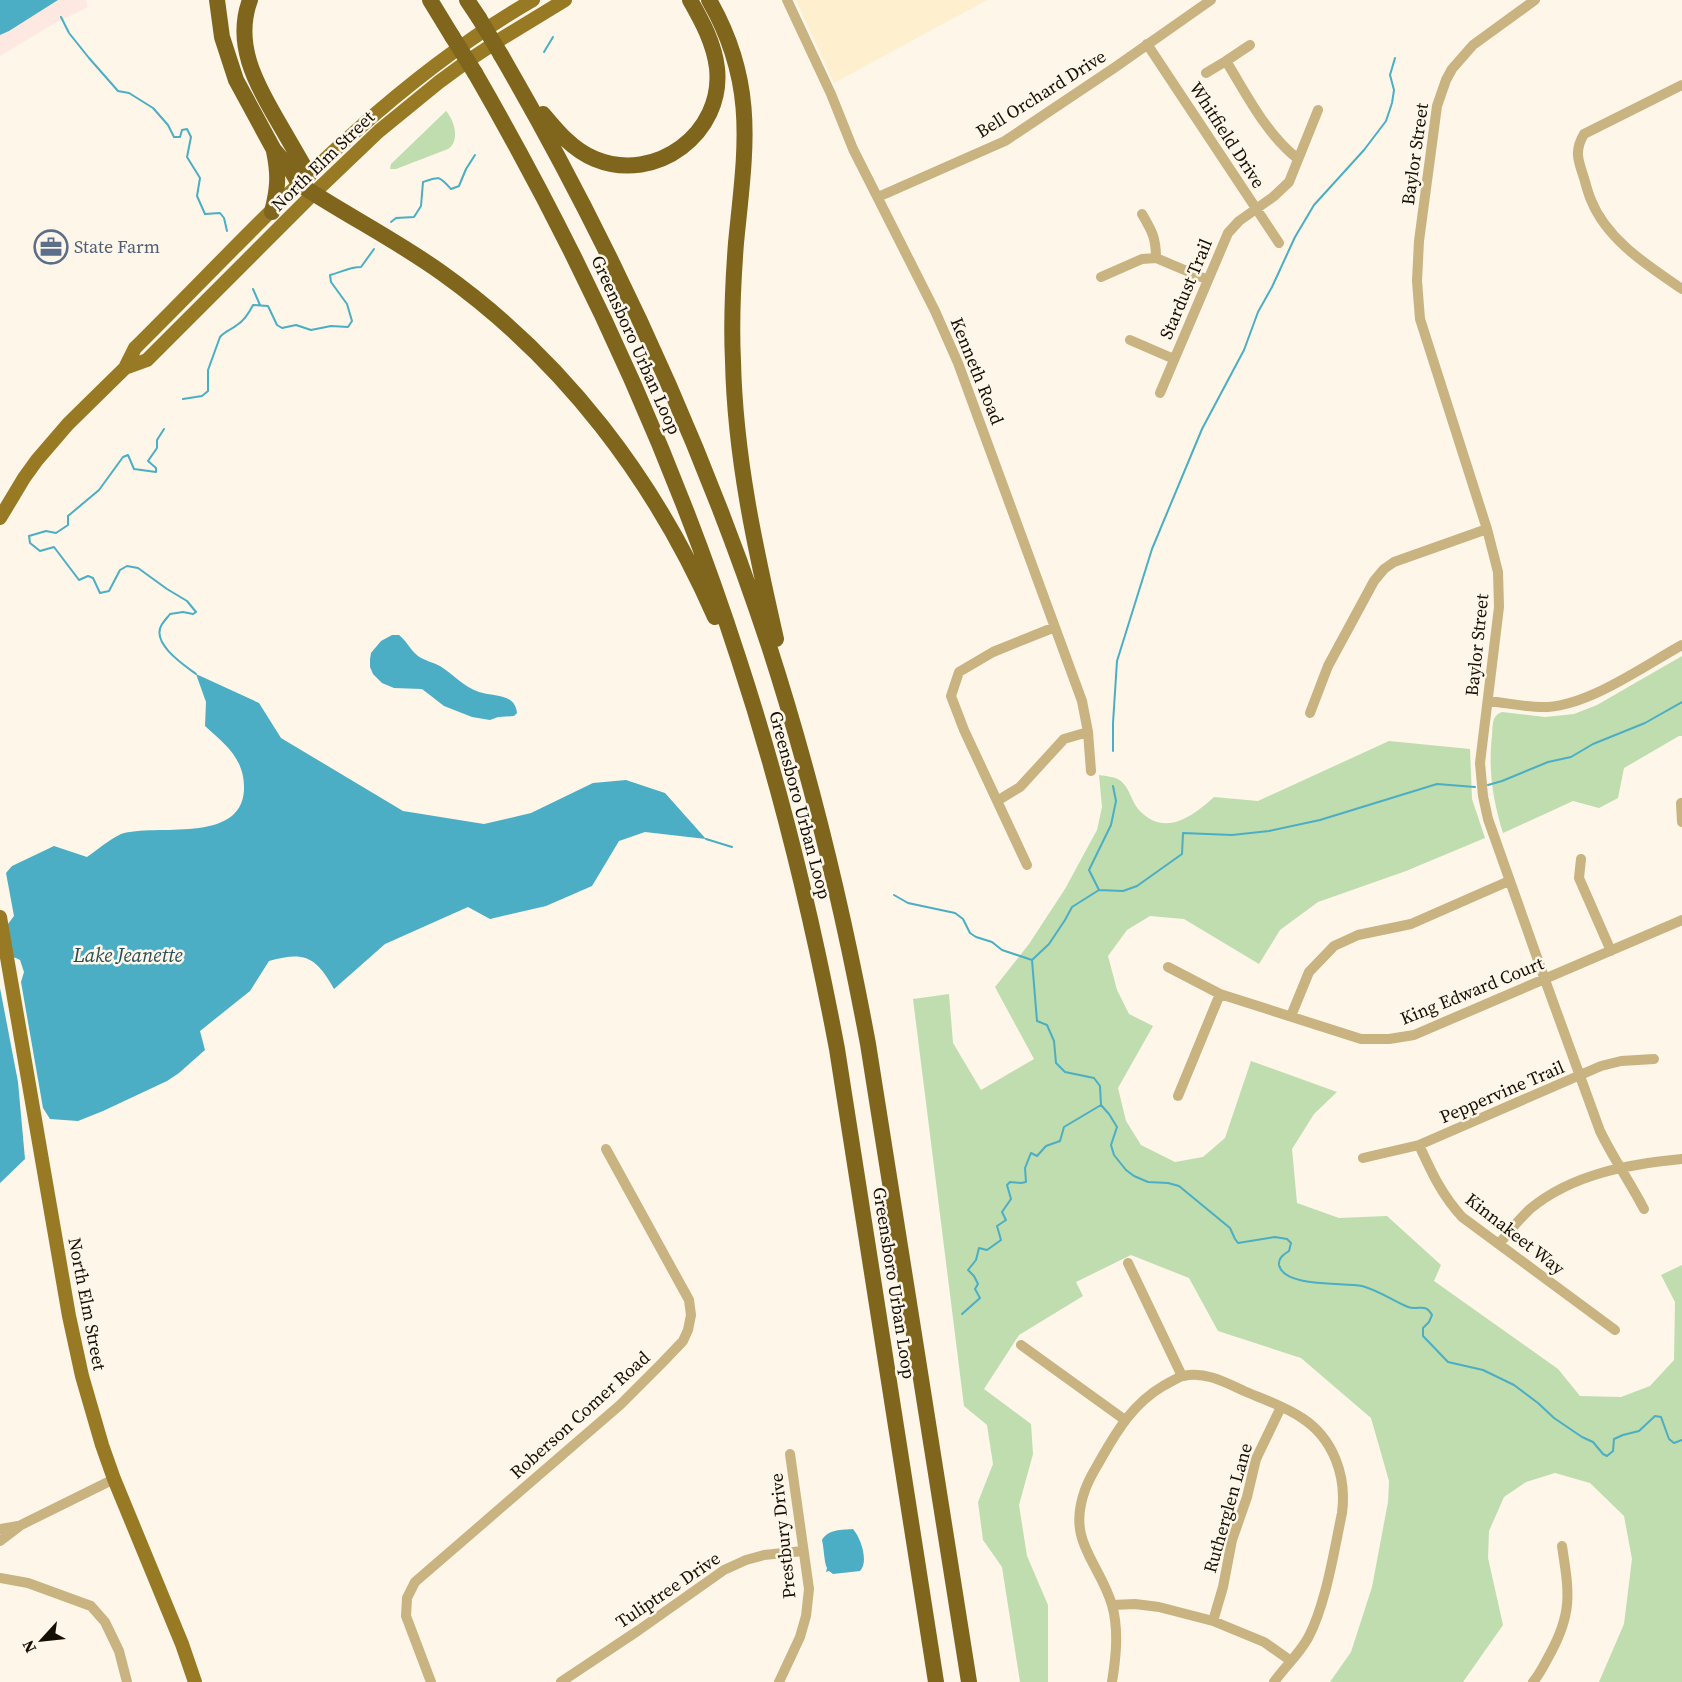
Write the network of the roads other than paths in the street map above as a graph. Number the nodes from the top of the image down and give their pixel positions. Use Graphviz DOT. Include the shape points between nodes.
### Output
graph roads {
  1 [pos="217,0"];
  2 [pos="250,0"];
  3 [pos="467,0"];
  4 [pos="533,0"];
  5 [pos="565,0"];
  6 [pos="690,0"];
  7 [pos="709,0"];
  8 [pos="787,0"];
  9 [pos="1211,0"];
  10 [pos="1535,0"];
  11 [pos="431,4"];
  12 [pos="1147,44"];
  13 [pos="1250,45"];
  14 [pos="1226,61"];
  15 [pos="1206,73"];
  16 [pos="516,82"];
  17 [pos="1682,85"];
  18 [pos="1318,110"];
  19 [pos="274,150"];
  20 [pos="1298,159"];
  21 [pos="307,184"];
  22 [pos="878,198"];
  23 [pos="1257,210"];
  24 [pos="272,212"];
  25 [pos="1142,214"];
  26 [pos="1279,243"];
  27 [pos="1156,258"];
  28 [pos="1101,277"];
  29 [pos="1208,280"];
  30 [pos="1682,289"];
  31 [pos="1130,340"];
  32 [pos="1174,359"];
  33 [pos="125,368"];
  34 [pos="1160,393"];
  35 [pos="0,518"];
  36 [pos="1487,529"];
  37 [pos="1055,627"];
  38 [pos="1682,645"];
  39 [pos="1488,701"];
  40 [pos="756,711"];
  41 [pos="1310,713"];
  42 [pos="1088,732"];
  43 [pos="803,758"];
  44 [pos="1091,771"];
  45 [pos="997,801"];
  46 [pos="1680,802"];
  47 [pos="1682,822"];
  48 [pos="1581,859"];
  49 [pos="1027,865"];
  50 [pos="1509,881"];
  51 [pos="0,917"];
  52 [pos="1682,920"];
  53 [pos="1611,951"];
  54 [pos="1168,968"];
  55 [pos="1545,980"];
  56 [pos="1220,994"];
  57 [pos="1291,1016"];
  58 [pos="1654,1059"];
  59 [pos="1581,1076"];
  60 [pos="1178,1096"];
  61 [pos="1419,1145"];
  62 [pos="606,1149"];
  63 [pos="1363,1158"];
  64 [pos="1682,1159"];
  65 [pos="1620,1168"];
  66 [pos="1644,1209"];
  67 [pos="1499,1244"];
  68 [pos="1128,1263"];
  69 [pos="1615,1330"];
  70 [pos="1021,1345"];
  71 [pos="1182,1376"];
  72 [pos="1281,1407"];
  73 [pos="1125,1420"];
  74 [pos="790,1454"];
  75 [pos="114,1479"];
  76 [pos="21,1525"];
  77 [pos="0,1529"];
  78 [pos="0,1540"];
  79 [pos="1562,1546"];
  80 [pos="803,1551"];
  81 [pos="0,1578"];
  82 [pos="1112,1605"];
  83 [pos="1213,1621"];
  84 [pos="1291,1661"];
  85 [pos="127,1682"];
  86 [pos="195,1682"];
  87 [pos="431,1682"];
  88 [pos="561,1682"];
  89 [pos="779,1682"];
  90 [pos="936,1682"];
  91 [pos="969,1682"];
  92 [pos="1112,1682"];
  93 [pos="1274,1682"];
  94 [pos="1533,1682"];
  1 -- 19 [label="highway" via="230,67"];
  2 -- 21 [label="highway" via="244,33 249,63"];
  3 -- 16 [label="highway, Greensboro Urban Loop, bridge"];
  4 -- 21 [label="main road, North Elm Street" via="460,47 398,94 346,138"];
  5 -- 21 [label="main road, North Elm Street" via="439,82"];
  6 -- 16 [label="highway" via="712,45 717,89 711,111 699,131 684,147 665,158 642,165 617,165 585,154 565,140"];
  7 -- 43 [label="highway" via="733,54 745,114 733,299 734,391 740,456 756,551"];
  8 -- 22 [label="street, Kenneth Road"];
  9 -- 12 [label="street, Bell Orchard Drive"];
  10 -- 36 [label="street, Baylor Street" via="1473,45 1446,80 1435,120 1419,242 1420,319"];
  11 -- 40 [label="highway, Greensboro Urban Loop, bridge" via="559,226 634,384 696,536"];
  12 -- 22 [label="street, Bell Orchard Drive" via="1005,141"];
  12 -- 23 [label="street, Whitfield Drive"];
  13 -- 14 [label="street"];
  14 -- 15 [label="street"];
  14 -- 20 [label="street" via="1276,140"];
  16 -- 43 [label="highway, Greensboro Urban Loop" via="614,264 687,426 754,602"];
  17 -- 30 [label="street" via="1584,134 1578,145 1591,201 1605,225 1640,259"];
  18 -- 20 [label="street, Stardust Trail"];
  19 -- 21 [label="highway"];
  19 -- 24 [label="highway" via="278,183"];
  20 -- 23 [label="street, Stardust Trail" via="1289,182"];
  21 -- 24 [label="main road, North Elm Street"];
  21 -- 33 [label="main road, North Elm Street" via="147,360"];
  21 -- 40 [label="highway" via="466,290 531,347 577,395 629,460 671,527"];
  22 -- 37 [label="street, Kenneth Road" via="958,363"];
  23 -- 26 [label="street, Whitfield Drive"];
  23 -- 29 [label="street, Stardust Trail" via="1228,233"];
  24 -- 33 [label="main road, North Elm Street" via="135,348"];
  25 -- 27 [label="street" via="1156,242"];
  27 -- 28 [label="street" via="1142,259"];
  27 -- 29 [label="street"];
  29 -- 32 [label="street, Stardust Trail"];
  31 -- 32 [label="street"];
  32 -- 34 [label="street, Stardust Trail"];
  33 -- 35 [label="main road, North Elm Street" via="51,442"];
  36 -- 39 [label="street, Baylor Street" via="1500,588"];
  36 -- 41 [label="street" via="1384,569 1328,666"];
  37 -- 42 [label="street, Kenneth Road" via="1082,700"];
  37 -- 45 [label="street" via="993,652 959,672 951,696"];
  38 -- 39 [label="street" via="1572,703 1549,707"];
  39 -- 50 [label="street, Baylor Street" via="1481,778 1488,819"];
  40 -- 90 [label="highway, Greensboro Urban Loop" via="801,879 832,1026"];
  42 -- 44 [label="street, Kenneth Road"];
  42 -- 45 [label="street" via="1064,739 1020,787"];
  43 -- 91 [label="highway, Greensboro Urban Loop" via="838,895 868,1044"];
  45 -- 49 [label="street"];
  46 -- 47 [label="street"];
  48 -- 53 [label="street" via="1580,878"];
  50 -- 55 [label="street, Baylor Street"];
  50 -- 57 [label="street" via="1411,924 1358,935 1334,946 1309,972"];
  51 -- 75 [label="main road, North Elm Street" via="73,1336"];
  52 -- 53 [label="street, King Edward Court"];
  53 -- 55 [label="street, King Edward Court"];
  54 -- 56 [label="street, King Edward Court"];
  55 -- 57 [label="street, King Edward Court" via="1414,1035 1389,1040 1361,1039"];
  55 -- 59 [label="street, Baylor Street"];
  56 -- 57 [label="street, King Edward Court"];
  56 -- 60 [label="street"];
  58 -- 59 [label="street, Peppervine Trail" via="1621,1061"];
  59 -- 61 [label="street, Peppervine Trail"];
  59 -- 65 [label="street, Baylor Street" via="1600,1131"];
  61 -- 63 [label="street, Peppervine Trail"];
  61 -- 67 [label="street, Kinnakeet Way" via="1450,1204"];
  62 -- 87 [label="street, Roberson Comer Road" via="688,1300 688,1330 620,1405 415,1582 407,1598 406,1616"];
  64 -- 65 [label="street"];
  65 -- 66 [label="street, Baylor Street"];
  65 -- 67 [label="street" via="1557,1190 1528,1211"];
  67 -- 69 [label="street, Kinnakeet Way"];
  68 -- 71 [label="street"];
  70 -- 73 [label="street"];
  71 -- 72 [label="street" via="1215,1378"];
  71 -- 73 [label="street" via="1152,1393"];
  72 -- 83 [label="street, Rutherglen Lane" via="1256,1459"];
  72 -- 84 [label="street" via="1304,1419 1331,1448 1344,1502 1318,1613 1308,1637"];
  73 -- 82 [label="street" via="1089,1479 1079,1516 1084,1544"];
  74 -- 80 [label="street, Prestbury Drive"];
  75 -- 76 [label="street"];
  75 -- 86 [label="main road, North Elm Street"];
  76 -- 77 [label="street"];
  76 -- 78 [label="street"];
  79 -- 94 [label="street" via="1569,1590 1565,1621"];
  80 -- 88 [label="street, Tuliptree Drive" via="764,1555 724,1570"];
  80 -- 89 [label="street, Prestbury Drive" via="808,1589 806,1616"];
  81 -- 85 [label="street" via="28,1583 91,1606 105,1622 119,1651"];
  82 -- 83 [label="street" via="1159,1607"];
  82 -- 92 [label="street" via="1116,1643"];
  83 -- 84 [label="street" via="1264,1642"];
  84 -- 93 [label="street"];
}
